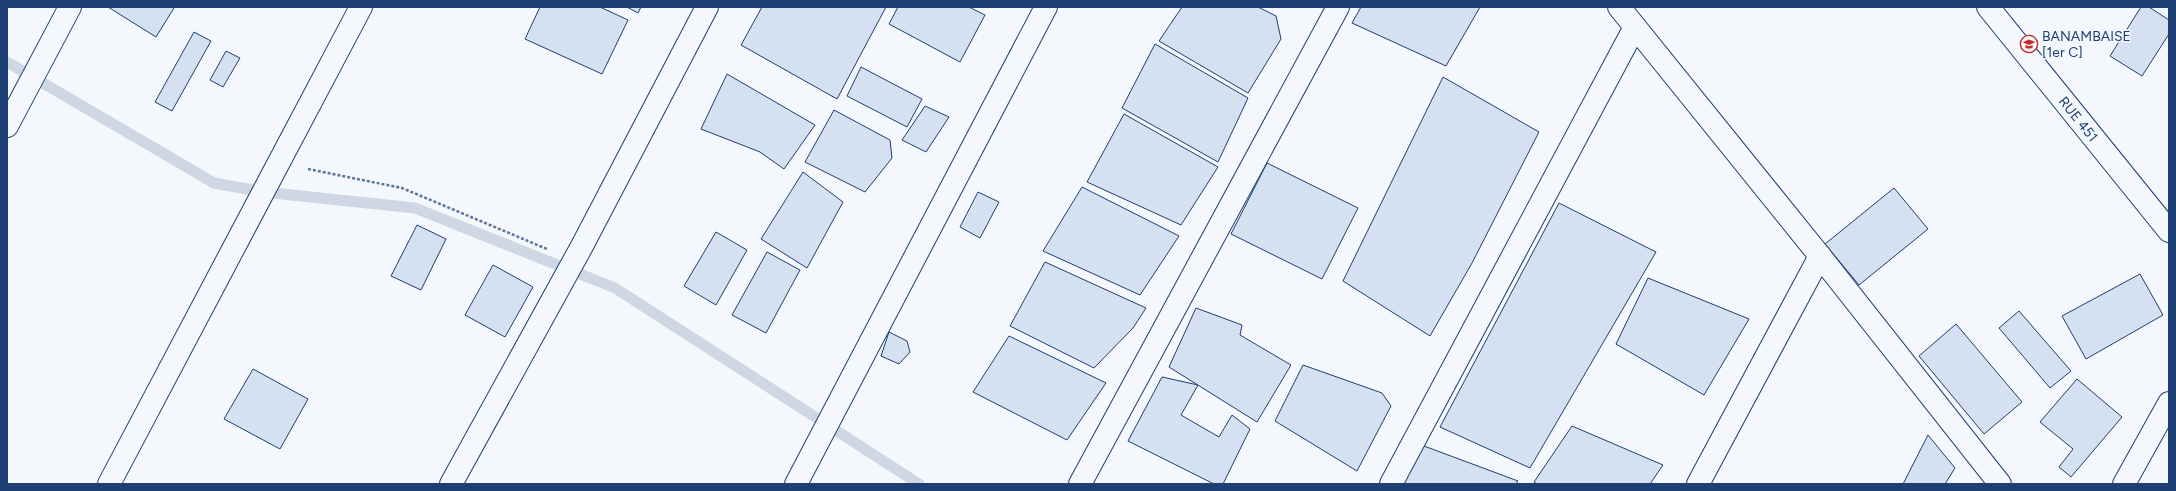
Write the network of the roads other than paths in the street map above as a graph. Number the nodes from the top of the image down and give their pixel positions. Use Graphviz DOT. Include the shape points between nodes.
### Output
graph roads {
  1 [pos="70,7"];
  2 [pos="361,7"];
  3 [pos="707,7"];
  4 [pos="1046,7"];
  5 [pos="1338,7"];
  6 [pos="1619,7"];
  7 [pos="1988,7"];
  8 [pos="1635,27"];
  9 [pos="7,126"];
  10 [pos="2169,231"];
  11 [pos="1820,256"];
  12 [pos="2169,403"];
  13 [pos="109,484"];
  14 [pos="451,484"];
  15 [pos="796,484"];
  16 [pos="1080,484"];
  17 [pos="1392,484"];
  18 [pos="1698,484"];
  19 [pos="2000,484"];
  20 [pos="2124,484"];
  1 -- 9 [label="street"];
  2 -- 13 [label="street"];
  3 -- 14 [label="street" via="578,254"];
  4 -- 15 [label="street"];
  5 -- 16 [label="street"];
  6 -- 8 [label="street"];
  7 -- 10 [label="street, RUE 451"];
  8 -- 11 [label="street"];
  8 -- 17 [label="street"];
  11 -- 18 [label="street"];
  11 -- 19 [label="street"];
  12 -- 20 [label="street"];
}
